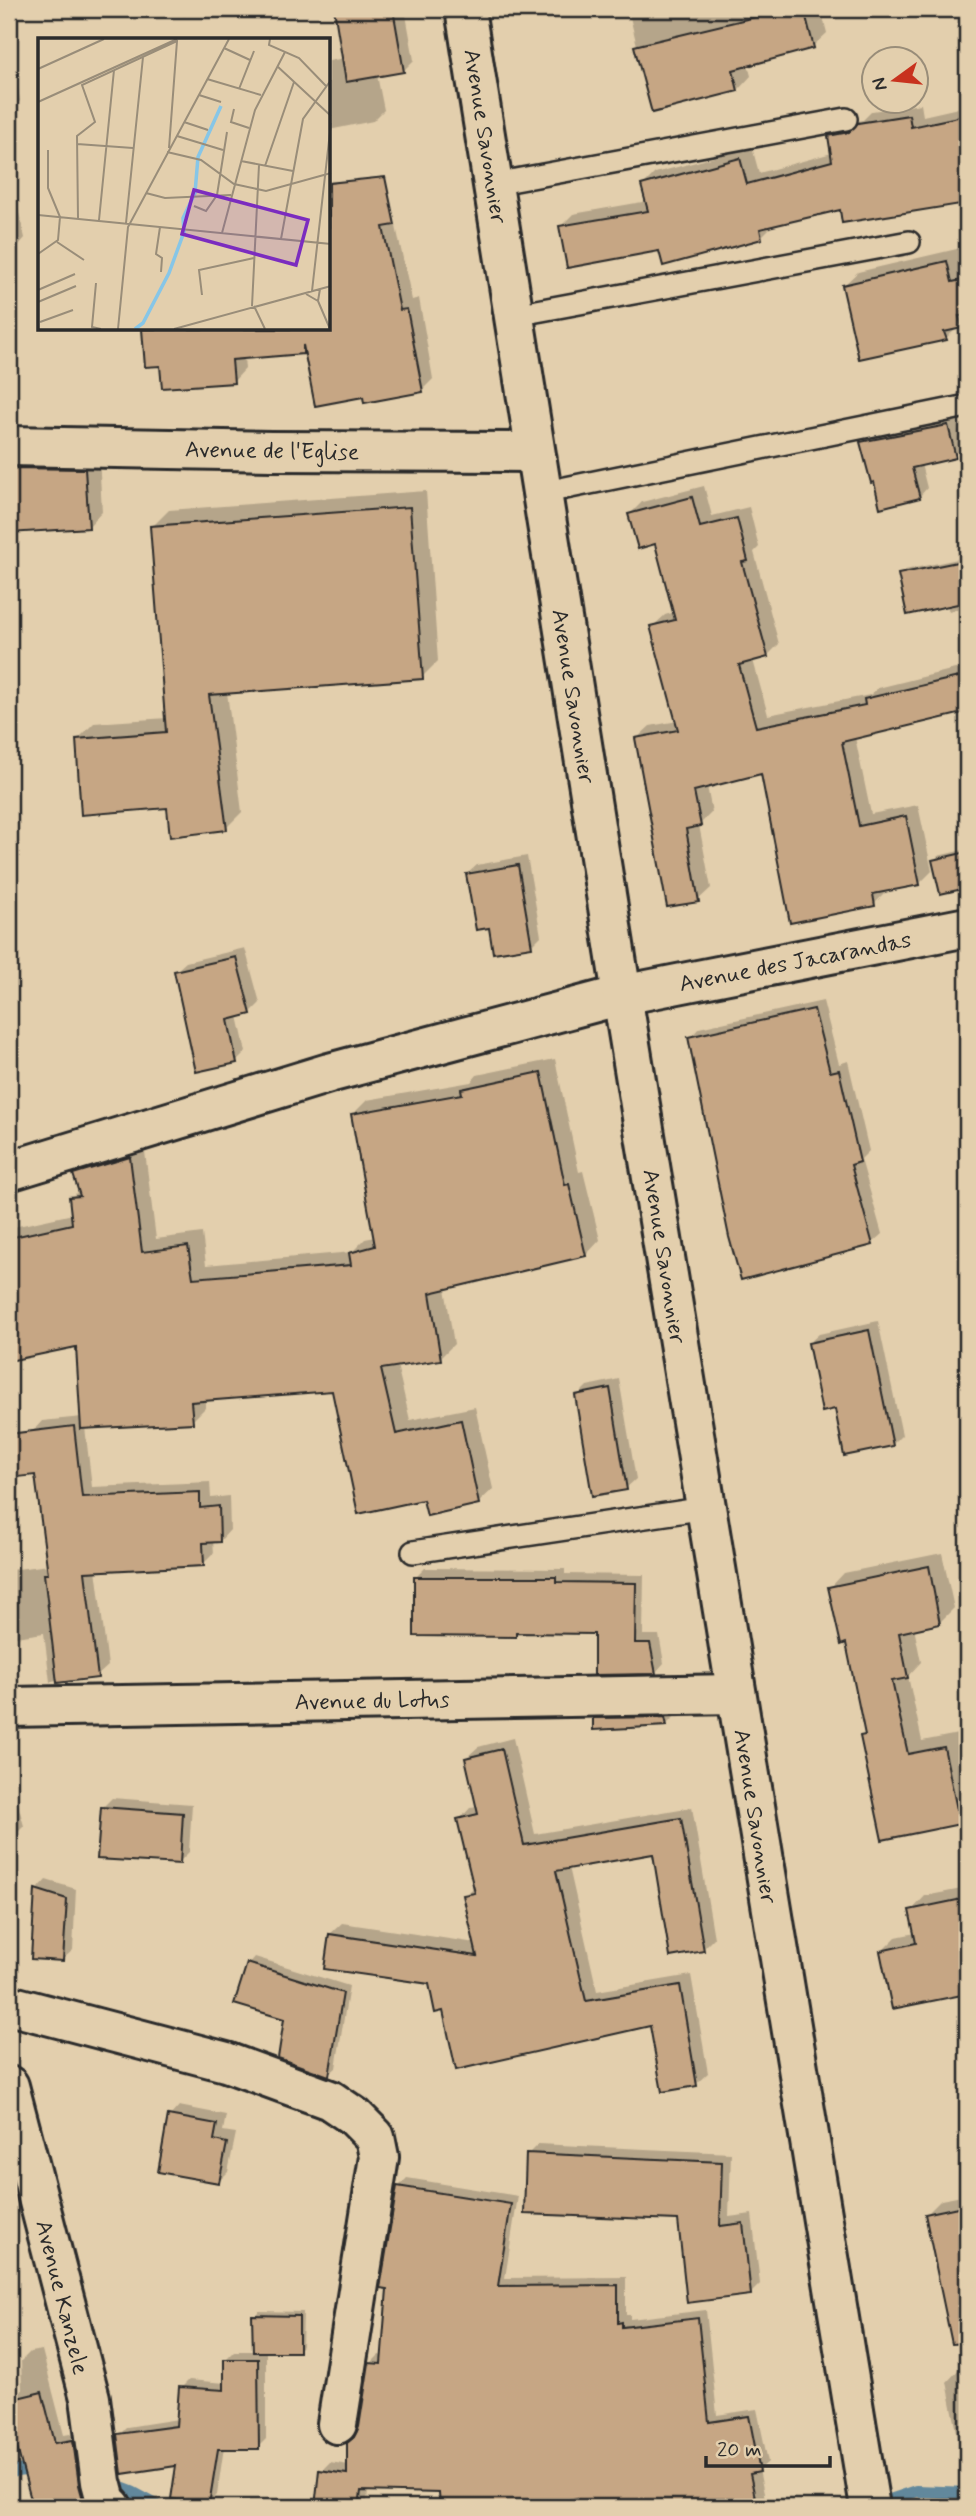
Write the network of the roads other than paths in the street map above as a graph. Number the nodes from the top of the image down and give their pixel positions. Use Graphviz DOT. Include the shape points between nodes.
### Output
graph roads {
  1 [pos="465,9"];
  2 [pos="846,119"];
  3 [pos="494,184"];
  4 [pos="909,242"];
  5 [pos="515,315"];
  6 [pos="967,405"];
  7 [pos="9,446"];
  8 [pos="535,453"];
  9 [pos="541,493"];
  10 [pos="967,927"];
  11 [pos="622,995"];
  12 [pos="9,1171"];
  13 [pos="706,1508"];
  14 [pos="413,1552"];
  15 [pos="736,1694"];
  16 [pos="9,1707"];
  17 [pos="9,2005"];
  18 [pos="9,2086"];
  19 [pos="337,2424"];
  20 [pos="107,2497"];
  21 [pos="869,2505"];
  1 -- 3 [label="street, Avenue Savonnier"];
  2 -- 3 [label="lane"];
  3 -- 5 [label="street, Avenue Savonnier"];
  4 -- 5 [label="lane"];
  5 -- 8 [label="street, Avenue Savonnier"];
  6 -- 9 [label="lane"];
  7 -- 8 [label="street, Avenue de l'Eglise"];
  8 -- 9 [label="street, Avenue Savonnier"];
  9 -- 11 [label="street, Avenue Savonnier"];
  10 -- 11 [label="street, Avenue des Jacarandas"];
  11 -- 12 [label="street, Avenue des Jacarandas" via="329,1073"];
  11 -- 13 [label="street, Avenue Savonnier"];
  13 -- 14 [label="lane"];
  13 -- 15 [label="street, Avenue Savonnier"];
  15 -- 16 [label="street, Avenue du Lotus"];
  15 -- 21 [label="street, Avenue Savonnier"];
  17 -- 19 [label="street" via="226,2062 330,2100 375,2137 379,2157"];
  18 -- 20 [label="street, Avenue Kanzele" via="89,2398"];
}
